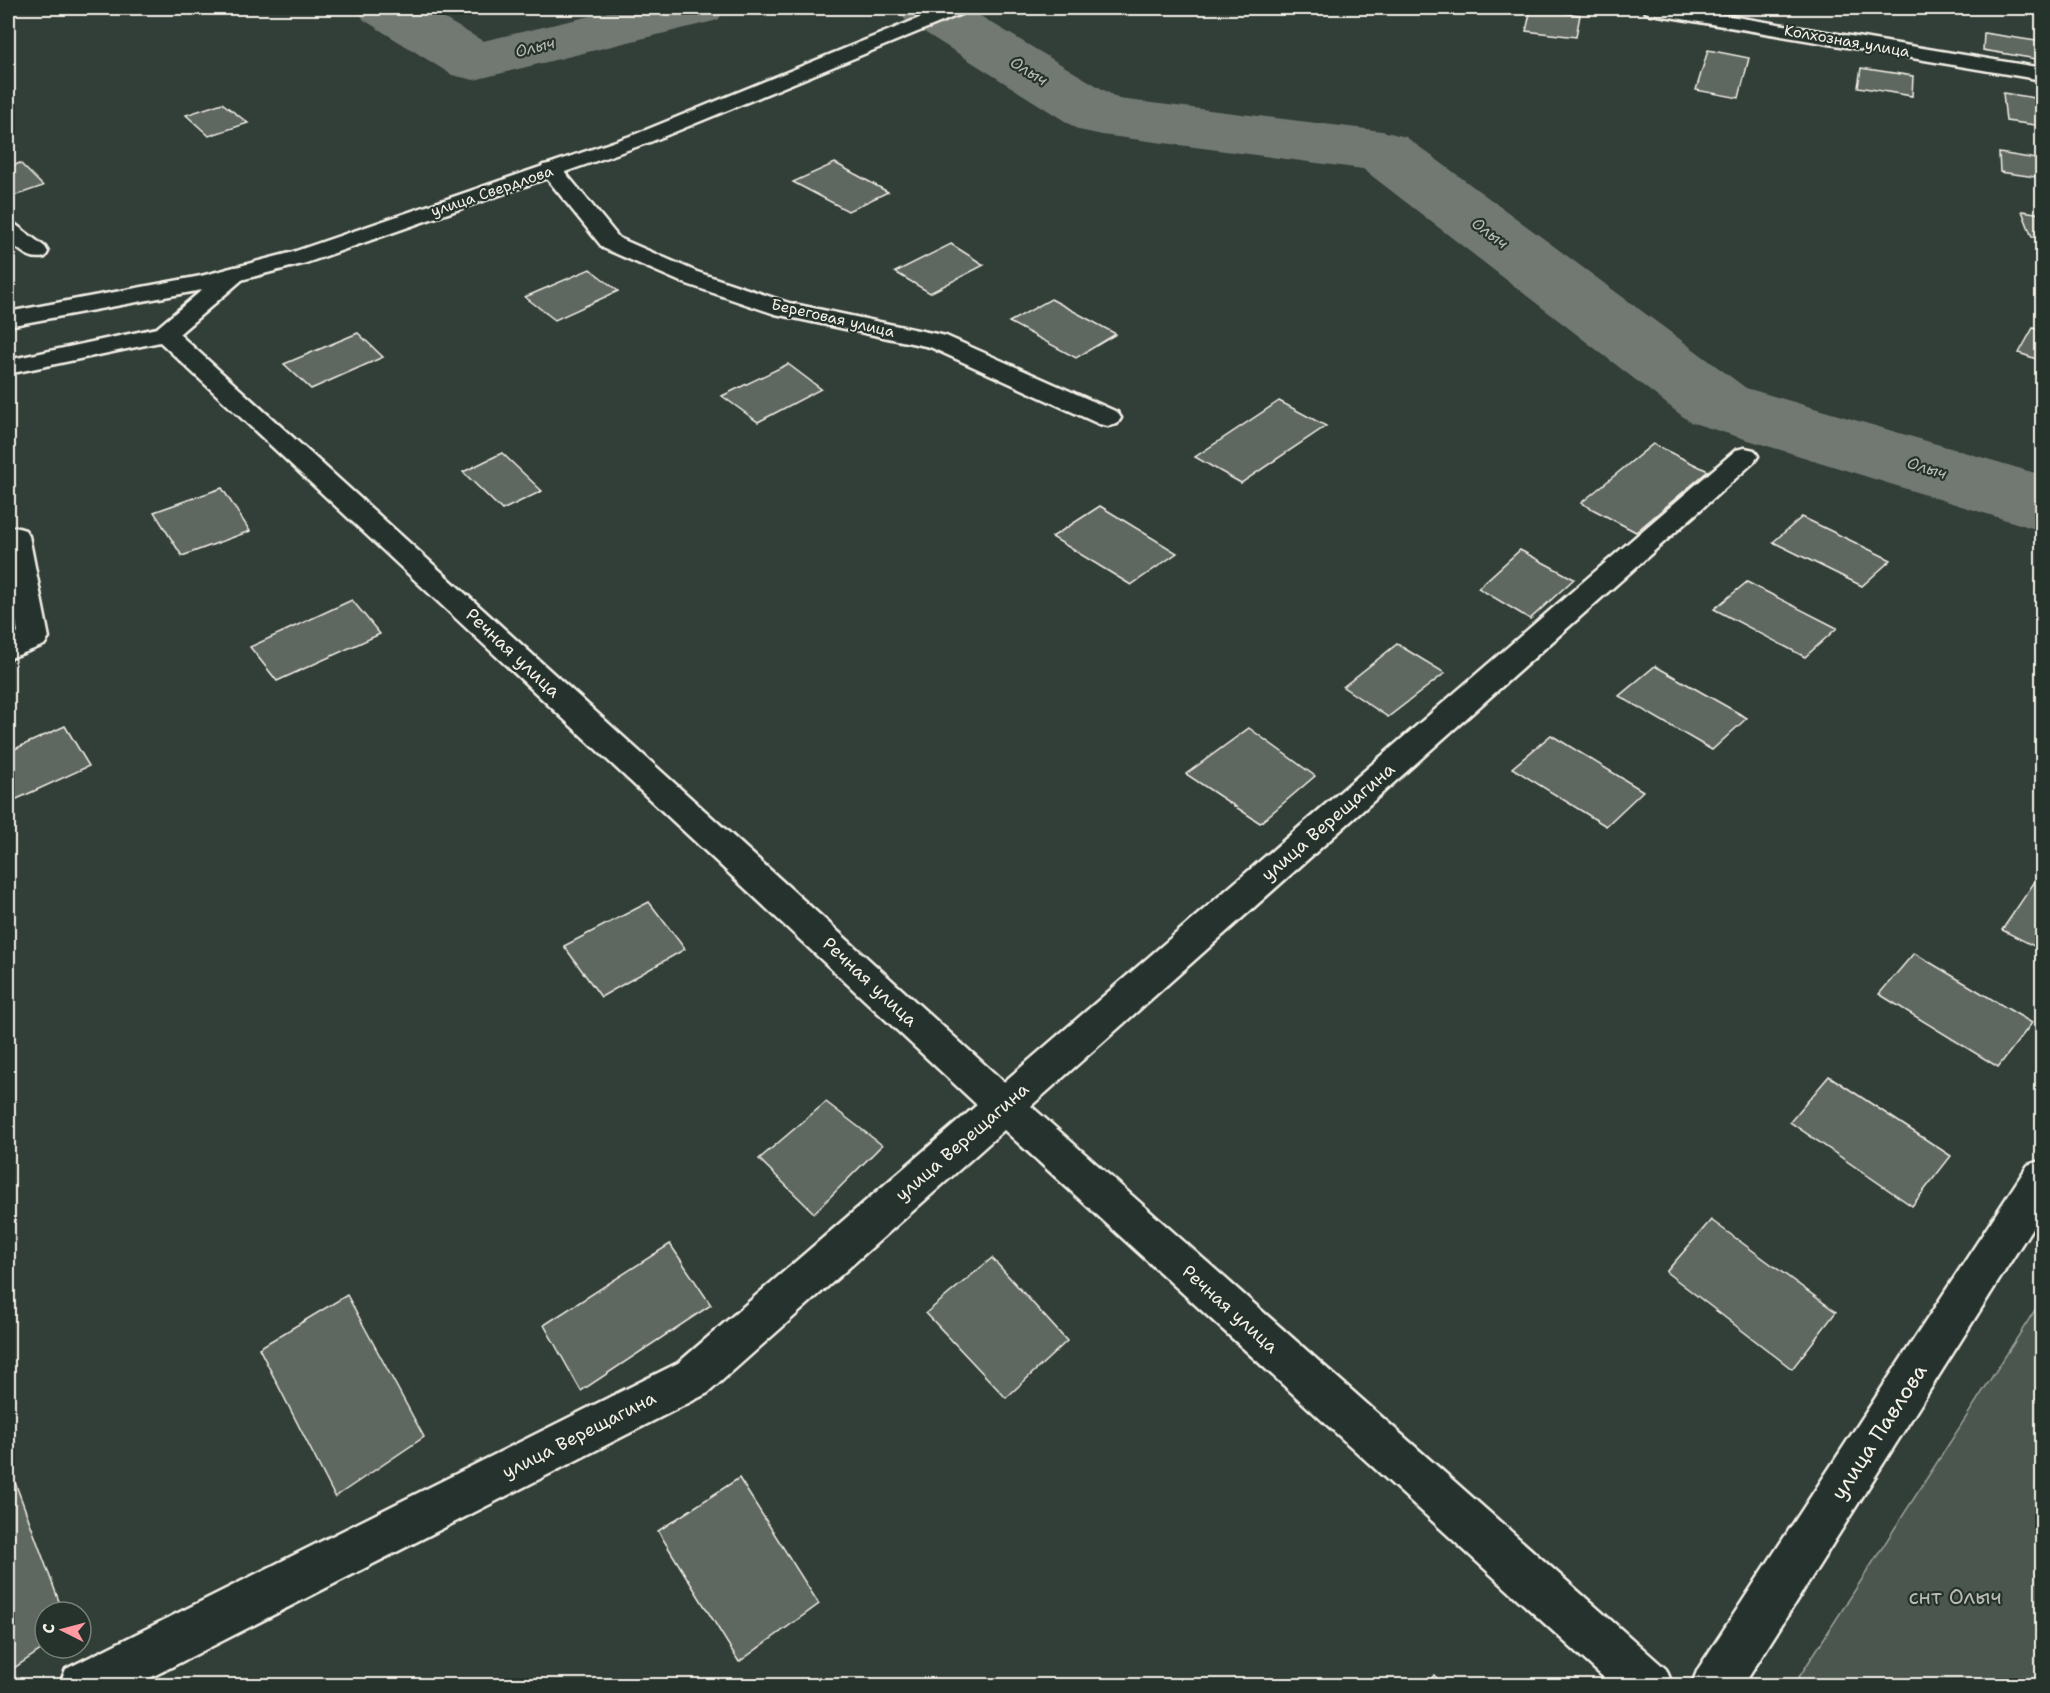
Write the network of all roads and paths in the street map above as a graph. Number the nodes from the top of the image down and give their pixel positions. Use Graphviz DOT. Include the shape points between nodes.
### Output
graph roads {
  1 [pos="959,8"];
  2 [pos="1652,8"];
  3 [pos="2043,74"];
  4 [pos="551,170"];
  5 [pos="8,230"];
  6 [pos="38,252"];
  7 [pos="235,274"];
  8 [pos="8,319"];
  9 [pos="165,334"];
  10 [pos="8,367"];
  11 [pos="1108,418"];
  12 [pos="1745,456"];
  13 [pos="15,536"];
  14 [pos="8,650"];
  15 [pos="1004,1105"];
  16 [pos="2043,1178"];
  17 [pos="83,1686"];
  18 [pos="1650,1686"];
  19 [pos="1715,1686"];
  1 -- 4 [label="street, улица Свердлова" via="643,138"];
  2 -- 3 [label="street, Колхозная улица"];
  4 -- 7 [label="street, улица Свердлова" via="298,258"];
  4 -- 11 [label="street, Береговая улица" via="611,243 689,277 783,309 937,341"];
  5 -- 6 [label="street"];
  7 -- 8 [label="street, улица Свердлова"];
  7 -- 9 [label="street"];
  9 -- 10 [label="street"];
  9 -- 15 [label="street, Речная улица"];
  12 -- 15 [label="street, улица Верещагина"];
  13 -- 14 [label="street" via="34,638"];
  15 -- 17 [label="street, улица Верещагина" via="693,1378"];
  15 -- 18 [label="street, Речная улица"];
  16 -- 19 [label="street, улица Павлова"];
}
